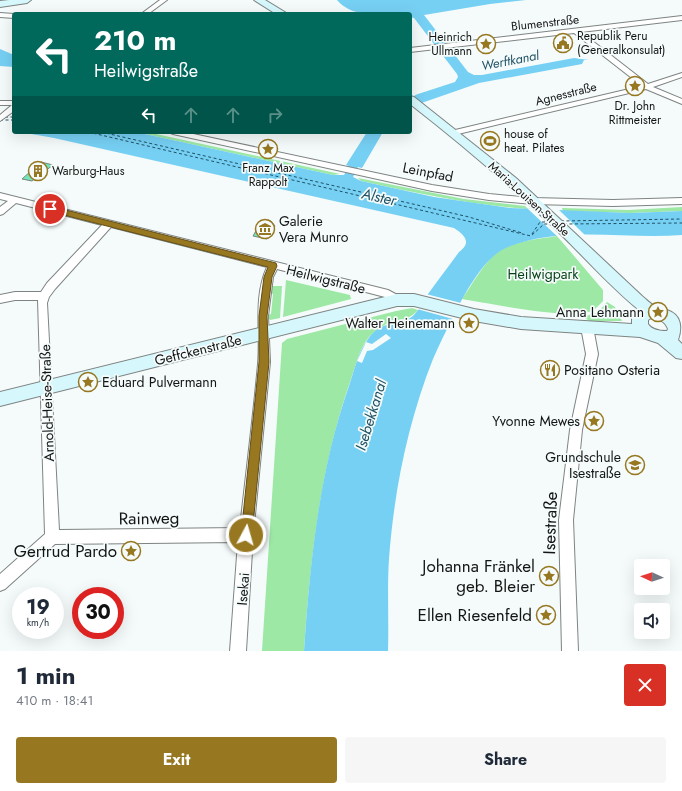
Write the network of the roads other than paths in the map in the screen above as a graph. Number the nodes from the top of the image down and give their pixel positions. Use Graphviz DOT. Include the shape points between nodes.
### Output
graph roads {
  1 [pos="26,0"];
  2 [pos="164,0"];
  3 [pos="258,0"];
  4 [pos="0,4"];
  5 [pos="147,12"];
  6 [pos="279,12"];
  7 [pos="0,15"];
  8 [pos="12,16"];
  9 [pos="682,18"];
  10 [pos="576,31"];
  11 [pos="412,50"];
  12 [pos="682,75"];
  13 [pos="648,87"];
  14 [pos="414,102"];
  15 [pos="682,102"];
  16 [pos="0,103"];
  17 [pos="12,107"];
  18 [pos="12,108"];
  19 [pos="0,119"];
  20 [pos="454,133"];
  21 [pos="182,134"];
  22 [pos="0,196"];
  23 [pos="14,200"];
  24 [pos="682,201"];
  25 [pos="538,205"];
  26 [pos="0,212"];
  27 [pos="108,224"];
  28 [pos="273,266"];
  29 [pos="0,291"];
  30 [pos="15,296"];
  31 [pos="44,296"];
  32 [pos="0,299"];
  33 [pos="397,300"];
  34 [pos="644,320"];
  35 [pos="587,327"];
  36 [pos="676,331"];
  37 [pos="264,333"];
  38 [pos="682,353"];
  39 [pos="46,388"];
  40 [pos="0,399"];
  41 [pos="246,535"];
  42 [pos="52,537"];
  43 [pos="0,584"];
  44 [pos="238,651"];
  45 [pos="570,651"];
  1 -- 4 [label="street"];
  2 -- 5 [label="street"];
  3 -- 6 [label="street"];
  7 -- 8 [label="street"];
  9 -- 10 [label="street, Blumenstraße"];
  10 -- 11 [label="street, Blumenstraße"];
  10 -- 13 [label="street"];
  12 -- 13 [label="street, Agnesstraße"];
  13 -- 15 [label="street"];
  13 -- 20 [label="street, Agnesstraße"];
  14 -- 20 [label="street, Maria-Louisen-Straße"];
  16 -- 17 [label="street"];
  18 -- 19 [label="street"];
  20 -- 25 [label="street, Maria-Louisen-Straße"];
  21 -- 25 [label="street, Leinpfad" via="351,171"];
  22 -- 23 [label="street, Heilwigstraße"];
  23 -- 26 [label="street"];
  23 -- 27 [label="street, Heilwigstraße"];
  24 -- 25 [label="street, Leinpfad"];
  25 -- 34 [label="street, Maria-Louisen-Straße" via="574,238 622,289"];
  27 -- 28 [label="street, Heilwigstraße"];
  27 -- 31 [label="street"];
  28 -- 33 [label="street, Heilwigstraße" via="388,294"];
  28 -- 37 [label="street, Isekai" via="268,277 263,316"];
  29 -- 30 [label="street"];
  30 -- 31 [label="street"];
  30 -- 32 [label="street"];
  31 -- 39 [label="street, Arnold-Heise-Straße" via="42,303"];
  33 -- 35 [label="street, Heilwigstraße" via="406,299 521,323"];
  33 -- 37 [label="street, Geffckenstraße"];
  34 -- 35 [label="street, Heilwigstraße" via="622,330"];
  34 -- 36 [label="street" via="662,314"];
  34 -- 36 [label="street" via="653,336"];
  35 -- 45 [label="street, Isestraße" via="592,354 576,430 566,520"];
  36 -- 38 [label="street"];
  37 -- 39 [label="street, Geffckenstraße"];
  37 -- 41 [label="street, Isekai" via="264,362"];
  39 -- 40 [label="street, Geffckenstraße"];
  39 -- 42 [label="street, Arnold-Heise-Straße"];
  41 -- 42 [label="street, Rainweg"];
  41 -- 44 [label="street, Isekai"];
  42 -- 43 [label="street"];
}
